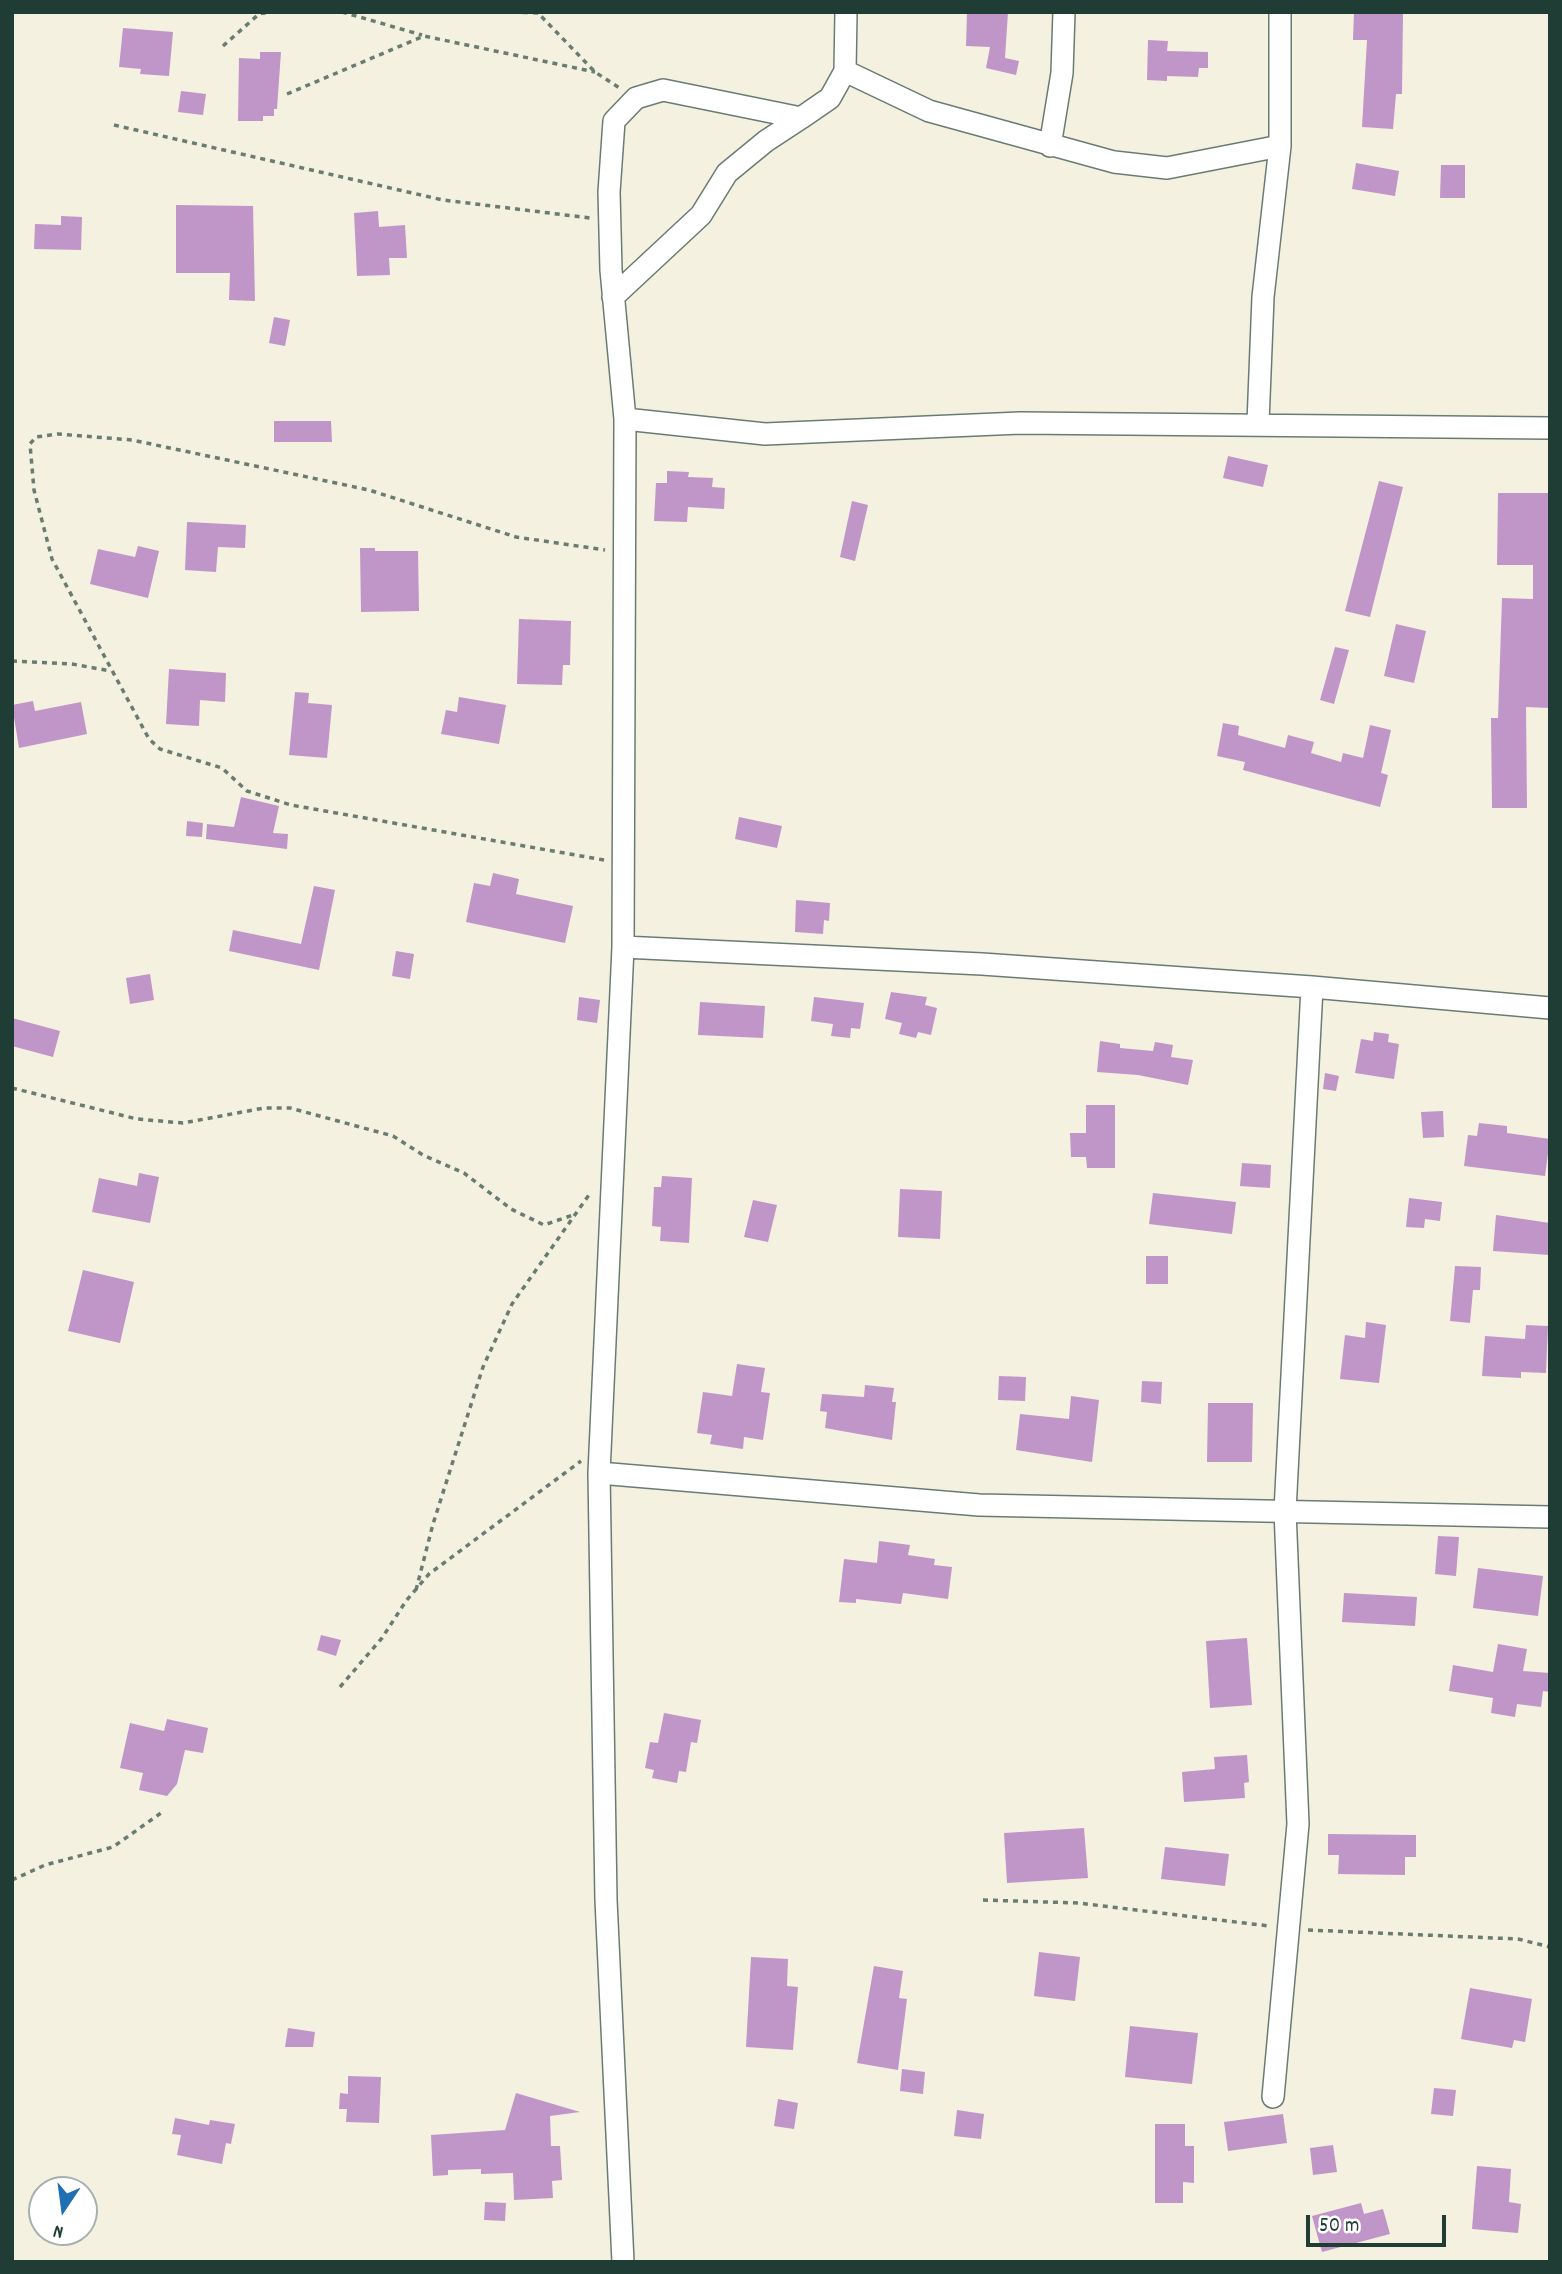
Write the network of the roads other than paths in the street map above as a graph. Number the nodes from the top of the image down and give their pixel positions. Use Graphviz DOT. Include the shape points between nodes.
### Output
graph roads {
  1 [pos="846,12"];
  2 [pos="1064,12"];
  3 [pos="1280,12"];
  4 [pos="845,71"];
  5 [pos="801,118"];
  6 [pos="1050,146"];
  7 [pos="1280,146"];
  8 [pos="613,297"];
  9 [pos="625,419"];
  10 [pos="1258,423"];
  11 [pos="1550,428"];
  12 [pos="623,947"];
  13 [pos="1312,987"];
  14 [pos="1550,1008"];
  15 [pos="598,1473"];
  16 [pos="1285,1511"];
  17 [pos="1550,1517"];
  18 [pos="1273,2097"];
  19 [pos="623,2262"];
  1 -- 4 [label="street"];
  2 -- 6 [label="street" via="1062,73"];
  3 -- 7 [label="street"];
  4 -- 5 [label="street" via="830,98"];
  4 -- 6 [label="street" via="929,111"];
  5 -- 8 [label="street" via="727,173 701,215"];
  5 -- 8 [label="street" via="663,90 635,98 614,121 609,221"];
  6 -- 7 [label="street" via="1114,162 1167,168"];
  7 -- 10 [label="street" via="1263,297"];
  8 -- 9 [label="street"];
  9 -- 10 [label="street" via="765,434 1020,423"];
  9 -- 12 [label="street"];
  10 -- 11 [label="street"];
  12 -- 13 [label="street" via="982,964"];
  12 -- 15 [label="street"];
  13 -- 14 [label="street"];
  13 -- 16 [label="street"];
  15 -- 16 [label="street" via="979,1505"];
  15 -- 19 [label="street" via="606,1900"];
  16 -- 17 [label="street"];
  16 -- 18 [label="street" via="1298,1824"];
}
